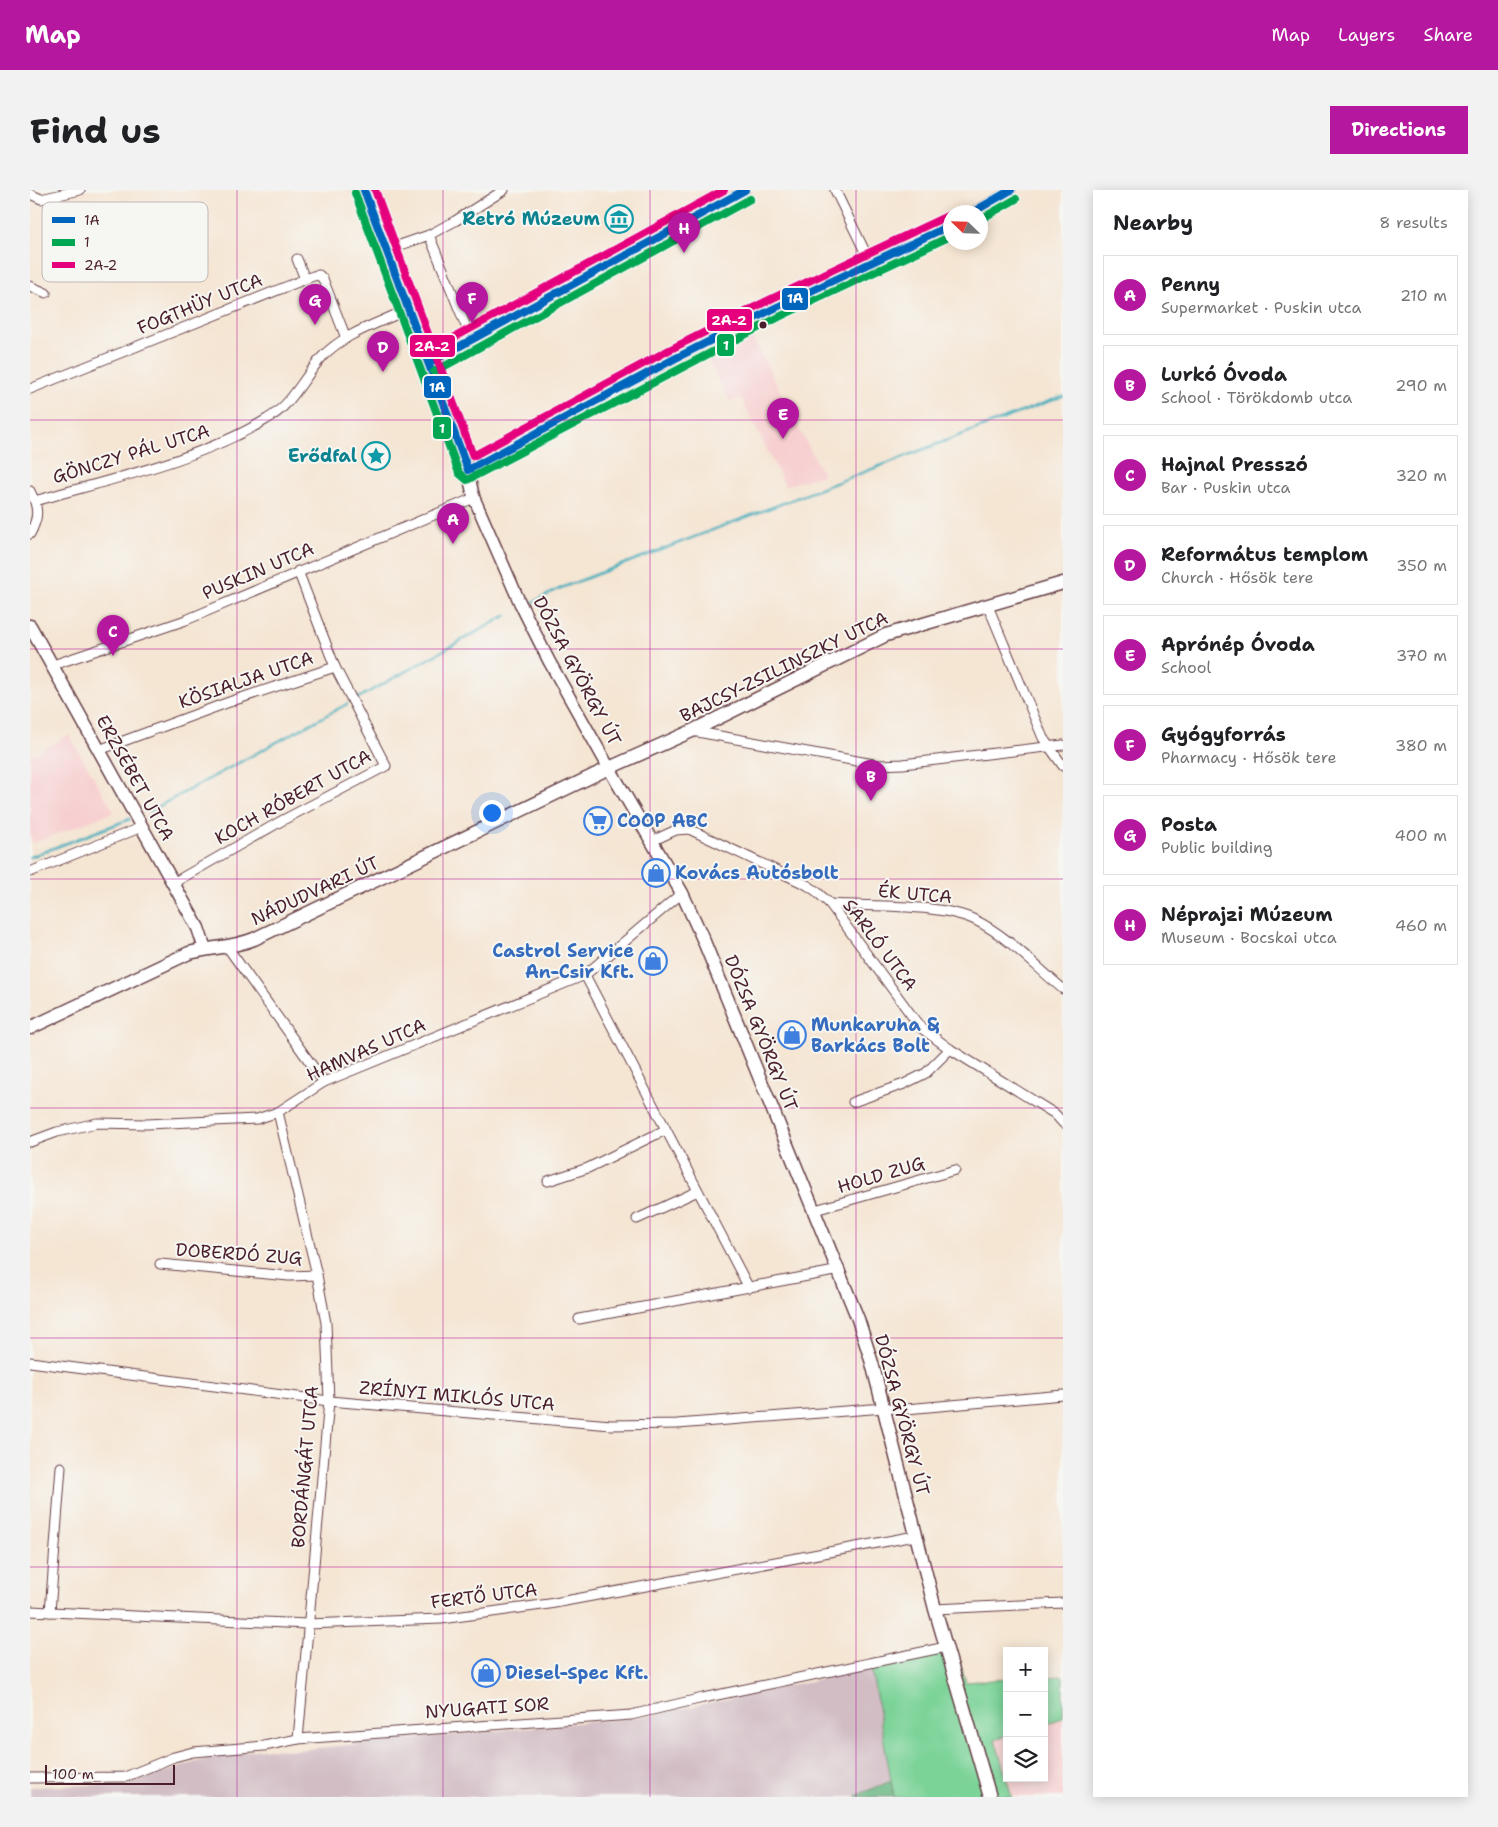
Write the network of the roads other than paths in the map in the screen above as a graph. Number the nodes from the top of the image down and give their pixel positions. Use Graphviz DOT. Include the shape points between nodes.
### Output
graph roads {
  1 [pos="80,190"];
  2 [pos="364,190"];
  3 [pos="504,190"];
  4 [pos="744,190"];
  5 [pos="835,190"];
  6 [pos="1011,190"];
  7 [pos="30,194"];
  8 [pos="985,205"];
  9 [pos="943,228"];
  10 [pos="428,235"];
  11 [pos="386,250"];
  12 [pos="297,259"];
  13 [pos="871,264"];
  14 [pos="303,280"];
  15 [pos="30,286"];
  16 [pos="46,293"];
  17 [pos="408,309"];
  18 [pos="346,338"];
  19 [pos="472,341"];
  20 [pos="429,363"];
  21 [pos="30,389"];
  22 [pos="467,467"];
  23 [pos="30,491"];
  24 [pos="474,498"];
  25 [pos="35,501"];
  26 [pos="30,534"];
  27 [pos="298,570"];
  28 [pos="1062,584"];
  29 [pos="988,606"];
  30 [pos="30,626"];
  31 [pos="53,665"];
  32 [pos="334,667"];
  33 [pos="692,731"];
  34 [pos="1063,745"];
  35 [pos="1047,747"];
  36 [pos="99,750"];
  37 [pos="1063,766"];
  38 [pos="609,768"];
  39 [pos="142,826"];
  40 [pos="652,841"];
  41 [pos="30,872"];
  42 [pos="173,883"];
  43 [pos="682,893"];
  44 [pos="830,904"];
  45 [pos="228,948"];
  46 [pos="205,949"];
  47 [pos="585,976"];
  48 [pos="1063,989"];
  49 [pos="30,1028"];
  50 [pos="950,1049"];
  51 [pos="324,1082"];
  52 [pos="853,1102"];
  53 [pos="278,1112"];
  54 [pos="1063,1123"];
  55 [pos="665,1130"];
  56 [pos="30,1142"];
  57 [pos="955,1170"];
  58 [pos="548,1181"];
  59 [pos="698,1191"];
  60 [pos="816,1210"];
  61 [pos="637,1219"];
  62 [pos="160,1264"];
  63 [pos="840,1270"];
  64 [pos="317,1275"];
  65 [pos="750,1288"];
  66 [pos="579,1318"];
  67 [pos="30,1362"];
  68 [pos="1063,1395"];
  69 [pos="329,1401"];
  70 [pos="884,1408"];
  71 [pos="61,1467"];
  72 [pos="915,1536"];
  73 [pos="1063,1603"];
  74 [pos="935,1610"];
  75 [pos="30,1611"];
  76 [pos="50,1612"];
  77 [pos="307,1624"];
  78 [pos="946,1647"];
  79 [pos="298,1739"];
  80 [pos="30,1778"];
  81 [pos="990,1797"];
  1 -- 7 [label="street" via="41,199"];
  2 -- 11 [label="street, DÓZSA GYÖRGY ÚT"];
  3 -- 10 [label="street"];
  4 -- 19 [label="street"];
  5 -- 13 [label="street"];
  6 -- 8 [label="street"];
  9 -- 13 [label="street"];
  10 -- 11 [label="street"];
  10 -- 19 [label="street"];
  11 -- 17 [label="street, DÓZSA GYÖRGY ÚT"];
  12 -- 14 [label="street"];
  13 -- 22 [label="street" via="777,307"];
  14 -- 18 [label="street" via="318,276 323,279"];
  14 -- 21 [label="street, FOGTHÜY UTCA"];
  15 -- 16 [label="street"];
  17 -- 18 [label="street, GÖNCZY PÁL UTCA"];
  17 -- 20 [label="street, DÓZSA GYÖRGY ÚT"];
  18 -- 25 [label="street, GÖNCZY PÁL UTCA" via="323,356 283,407 267,420 222,443"];
  19 -- 20 [label="street"];
  20 -- 22 [label="street, DÓZSA GYÖRGY ÚT"];
  22 -- 24 [label="street, DÓZSA GYÖRGY ÚT"];
  23 -- 25 [label="street"];
  24 -- 27 [label="street, PUSKIN UTCA"];
  24 -- 38 [label="street, DÓZSA GYÖRGY ÚT" via="548,661"];
  25 -- 26 [label="street, GÖNCZY PÁL UTCA" via="38,516"];
  27 -- 31 [label="street, PUSKIN UTCA" via="186,620"];
  27 -- 32 [label="street, KÖSIALJA UTCA"];
  28 -- 29 [label="main road, BAJCSY-ZSILINSZKY UTCA"];
  29 -- 33 [label="main road, BAJCSY-ZSILINSZKY UTCA" via="886,635"];
  29 -- 35 [label="street"];
  30 -- 31 [label="main road, ERZSÉBET UTCA"];
  31 -- 36 [label="main road, ERZSÉBET UTCA"];
  32 -- 36 [label="street, KÖSIALJA UTCA"];
  32 -- 42 [label="street, KOCH RÓBERT UTCA" via="386,766 275,824"];
  33 -- 35 [label="street" via="879,765"];
  33 -- 38 [label="main road, BAJCSY-ZSILINSZKY UTCA"];
  34 -- 35 [label="street"];
  35 -- 37 [label="street"];
  36 -- 39 [label="main road, ERZSÉBET UTCA"];
  38 -- 40 [label="main road, DÓZSA GYÖRGY ÚT"];
  38 -- 45 [label="main road, NÁDUDVARI ÚT" via="386,877"];
  39 -- 41 [label="street"];
  39 -- 42 [label="main road, ERZSÉBET UTCA"];
  40 -- 43 [label="main road, DÓZSA GYÖRGY ÚT"];
  40 -- 44 [label="street, SARLÓ UTCA" via="676,830 689,829 807,885"];
  42 -- 46 [label="main road, ERZSÉBET UTCA" via="198,928"];
  43 -- 47 [label="street, HAMVAS UTCA"];
  43 -- 60 [label="main road, DÓZSA GYÖRGY ÚT"];
  44 -- 48 [label="street, ÉK UTCA" via="935,910 972,919 999,935"];
  44 -- 50 [label="street, SARLÓ UTCA" via="920,1026"];
  45 -- 46 [label="main road, NÁDUDVARI ÚT"];
  45 -- 51 [label="street"];
  46 -- 49 [label="main road, NÁDUDVARI ÚT" via="180,957"];
  47 -- 51 [label="street, HAMVAS UTCA"];
  47 -- 55 [label="street"];
  50 -- 52 [label="street" via="926,1073"];
  50 -- 54 [label="street, SARLÓ UTCA" via="1055,1114"];
  51 -- 53 [label="street, HAMVAS UTCA"];
  53 -- 56 [label="street, HAMVAS UTCA" via="257,1119 97,1123"];
  53 -- 64 [label="street, BORDÁNGÁT UTCA"];
  55 -- 58 [label="street" via="588,1168"];
  55 -- 59 [label="street"];
  57 -- 60 [label="street, HOLD ZUG"];
  59 -- 61 [label="street"];
  59 -- 65 [label="street"];
  60 -- 63 [label="main road, DÓZSA GYÖRGY ÚT"];
  62 -- 64 [label="street, DOBERDÓ ZUG" via="289,1276"];
  63 -- 65 [label="street"];
  63 -- 70 [label="main road, DÓZSA GYÖRGY ÚT"];
  64 -- 69 [label="street, BORDÁNGÁT UTCA" via="326,1323"];
  65 -- 66 [label="street"];
  67 -- 69 [label="street, ZRÍNYI MIKLÓS UTCA"];
  68 -- 70 [label="street, ZRÍNYI MIKLÓS UTCA" via="906,1409"];
  69 -- 70 [label="street, ZRÍNYI MIKLÓS UTCA" via="611,1425"];
  69 -- 77 [label="street, BORDÁNGÁT UTCA"];
  70 -- 72 [label="main road, DÓZSA GYÖRGY ÚT"];
  71 -- 76 [label="street"];
  72 -- 74 [label="main road, DÓZSA GYÖRGY ÚT"];
  72 -- 77 [label="street, FERTŐ UTCA" via="539,1605 441,1619"];
  73 -- 74 [label="street"];
  74 -- 78 [label="main road, DÓZSA GYÖRGY ÚT"];
  75 -- 76 [label="street, FERTŐ UTCA"];
  76 -- 77 [label="street, FERTŐ UTCA"];
  77 -- 79 [label="street, BORDÁNGÁT UTCA"];
  78 -- 79 [label="street, NYUGATI SOR" via="631,1715"];
  78 -- 81 [label="main road, DÓZSA GYÖRGY ÚT"];
  79 -- 80 [label="street, NYUGATI SOR" via="264,1746 193,1752 125,1777"];
}
